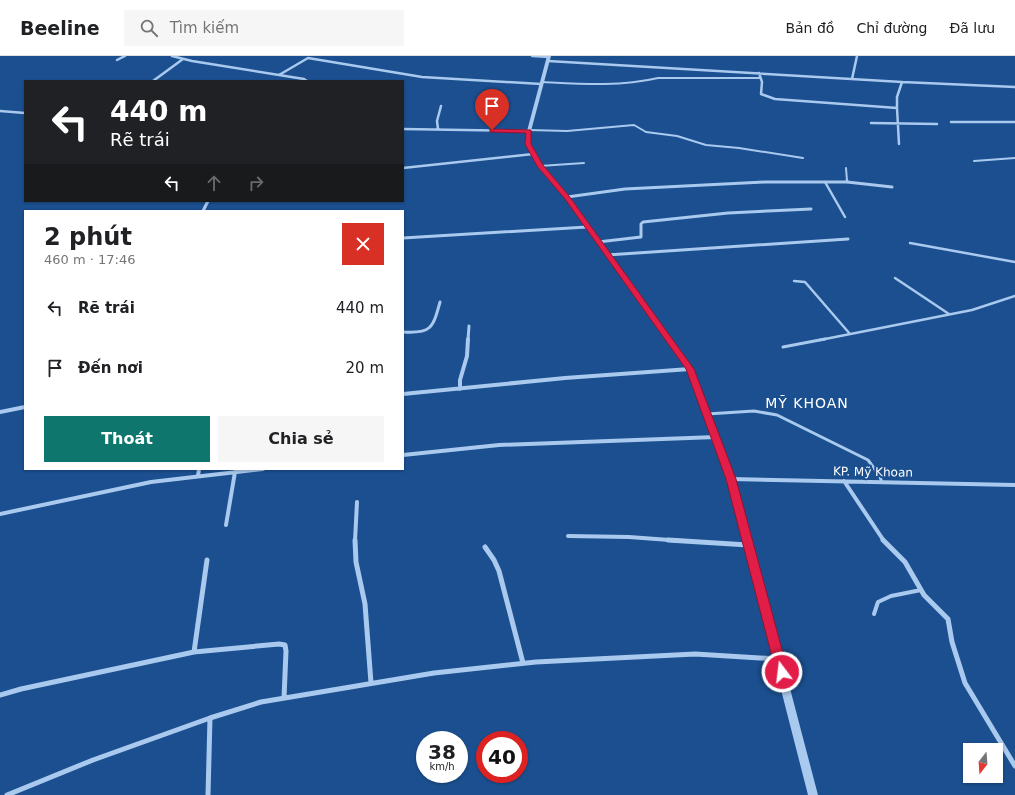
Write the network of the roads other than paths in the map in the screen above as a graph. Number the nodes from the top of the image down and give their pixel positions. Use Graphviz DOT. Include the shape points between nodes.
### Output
graph roads {
  1 [pos="125,56"];
  2 [pos="172,56"];
  3 [pos="532,56"];
  4 [pos="858,56"];
  5 [pos="548,58"];
  6 [pos="183,59"];
  7 [pos="117,60"];
  8 [pos="759,73"];
  9 [pos="279,75"];
  10 [pos="760,78"];
  11 [pos="852,79"];
  12 [pos="154,80"];
  13 [pos="306,80"];
  14 [pos="902,82"];
  15 [pos="541,83"];
  16 [pos="1015,87"];
  17 [pos="441,106"];
  18 [pos="897,108"];
  19 [pos="0,111"];
  20 [pos="24,113"];
  21 [pos="950,122"];
  22 [pos="1015,122"];
  23 [pos="871,123"];
  24 [pos="898,123"];
  25 [pos="938,124"];
  26 [pos="404,129"];
  27 [pos="438,129"];
  28 [pos="529,130"];
  29 [pos="899,144"];
  30 [pos="533,154"];
  31 [pos="803,158"];
  32 [pos="1015,158"];
  33 [pos="974,161"];
  34 [pos="584,163"];
  35 [pos="540,166"];
  36 [pos="404,168"];
  37 [pos="846,168"];
  38 [pos="826,182"];
  39 [pos="847,182"];
  40 [pos="892,187"];
  41 [pos="567,197"];
  42 [pos="811,209"];
  43 [pos="845,217"];
  44 [pos="587,227"];
  45 [pos="404,238"];
  46 [pos="848,239"];
  47 [pos="598,242"];
  48 [pos="910,243"];
  49 [pos="607,254"];
  50 [pos="1015,262"];
  51 [pos="895,278"];
  52 [pos="794,281"];
  53 [pos="1015,296"];
  54 [pos="440,302"];
  55 [pos="949,314"];
  56 [pos="470,326"];
  57 [pos="404,332"];
  58 [pos="850,334"];
  59 [pos="783,347"];
  60 [pos="690,369"];
  61 [pos="460,389"];
  62 [pos="404,394"];
  63 [pos="24,407"];
  64 [pos="0,412"];
  65 [pos="707,414"];
  66 [pos="716,437"];
  67 [pos="404,455"];
  68 [pos="199,470"];
  69 [pos="254,470"];
  70 [pos="235,472"];
  71 [pos="198,476"];
  72 [pos="731,479"];
  73 [pos="844,481"];
  74 [pos="882,482"];
  75 [pos="1015,485"];
  76 [pos="357,502"];
  77 [pos="0,514"];
  78 [pos="226,525"];
  79 [pos="568,536"];
  80 [pos="748,545"];
  81 [pos="485,547"];
  82 [pos="207,560"];
  83 [pos="921,590"];
  84 [pos="874,614"];
  85 [pos="194,652"];
  86 [pos="778,659"];
  87 [pos="523,663"];
  88 [pos="371,683"];
  89 [pos="0,695"];
  90 [pos="284,698"];
  91 [pos="210,718"];
  92 [pos="1015,766"];
  93 [pos="7,795"];
  94 [pos="208,795"];
  95 [pos="813,795"];
  1 -- 7 [label="street"];
  2 -- 6 [label="street"];
  3 -- 5 [label="street"];
  4 -- 11 [label="street"];
  5 -- 8 [label="street"];
  5 -- 15 [label="street"];
  6 -- 9 [label="street"];
  6 -- 12 [label="street"];
  8 -- 10 [label="street"];
  8 -- 11 [label="street"];
  9 -- 13 [label="street"];
  9 -- 15 [label="street" via="308,58 422,77"];
  10 -- 15 [label="lane" via="658,78 642,83 615,85"];
  10 -- 18 [label="street" via="761,94 775,99"];
  11 -- 14 [label="street"];
  14 -- 16 [label="street"];
  14 -- 18 [label="street" via="897,97"];
  15 -- 28 [label="street"];
  17 -- 27 [label="street" via="437,121"];
  18 -- 24 [label="street"];
  19 -- 20 [label="street"];
  21 -- 22 [label="street"];
  23 -- 24 [label="street"];
  24 -- 25 [label="street"];
  24 -- 29 [label="street"];
  26 -- 27 [label="street"];
  27 -- 28 [label="street"];
  28 -- 30 [label="street" via="528,144"];
  28 -- 31 [label="lane" via="567,131 634,125 646,132 677,136 706,145"];
  30 -- 35 [label="street"];
  30 -- 36 [label="street"];
  32 -- 33 [label="lane"];
  34 -- 35 [label="lane"];
  35 -- 41 [label="street"];
  37 -- 39 [label="lane"];
  38 -- 39 [label="street"];
  38 -- 41 [label="street" via="765,182 625,189"];
  38 -- 43 [label="lane"];
  39 -- 40 [label="street"];
  41 -- 44 [label="street"];
  42 -- 47 [label="street" via="728,213 643,222 641,237"];
  44 -- 45 [label="street"];
  44 -- 47 [label="street"];
  46 -- 49 [label="street"];
  47 -- 49 [label="street"];
  48 -- 50 [label="lane"];
  49 -- 60 [label="street"];
  51 -- 55 [label="lane"];
  52 -- 58 [label="lane" via="805,282"];
  53 -- 55 [label="lane" via="972,310"];
  54 -- 57 [label="street" via="431,329 424,333"];
  55 -- 58 [label="lane"];
  56 -- 61 [label="street"];
  58 -- 59 [label="lane"];
  60 -- 61 [label="street"];
  60 -- 65 [label="street"];
  61 -- 62 [label="street"];
  63 -- 64 [label="street"];
  65 -- 66 [label="street"];
  65 -- 74 [label="lane" via="754,410 777,415 868,460"];
  66 -- 67 [label="street" via="499,445"];
  66 -- 72 [label="street"];
  68 -- 71 [label="street"];
  69 -- 70 [label="street"];
  70 -- 71 [label="street"];
  70 -- 78 [label="street"];
  71 -- 77 [label="street" via="151,482"];
  72 -- 73 [label="street, KP. Mỹ Khoan"];
  72 -- 80 [label="street"];
  73 -- 74 [label="street, KP. Mỹ Khoan"];
  73 -- 83 [label="street" via="884,541 905,562"];
  74 -- 75 [label="street, KP. Mỹ Khoan"];
  76 -- 88 [label="street" via="356,562 365,604"];
  79 -- 80 [label="street" via="629,537"];
  80 -- 86 [label="street"];
  81 -- 87 [label="street" via="499,571"];
  82 -- 85 [label="street"];
  83 -- 84 [label="lane" via="891,596 878,602"];
  83 -- 92 [label="street" via="948,618 952,642 965,683"];
  85 -- 89 [label="street"];
  85 -- 90 [label="street" via="285,645"];
  86 -- 87 [label="street" via="694,654"];
  86 -- 95 [label="street"];
  87 -- 88 [label="street"];
  88 -- 90 [label="street"];
  90 -- 91 [label="street" via="261,702"];
  91 -- 93 [label="street"];
  91 -- 94 [label="street"];
}
